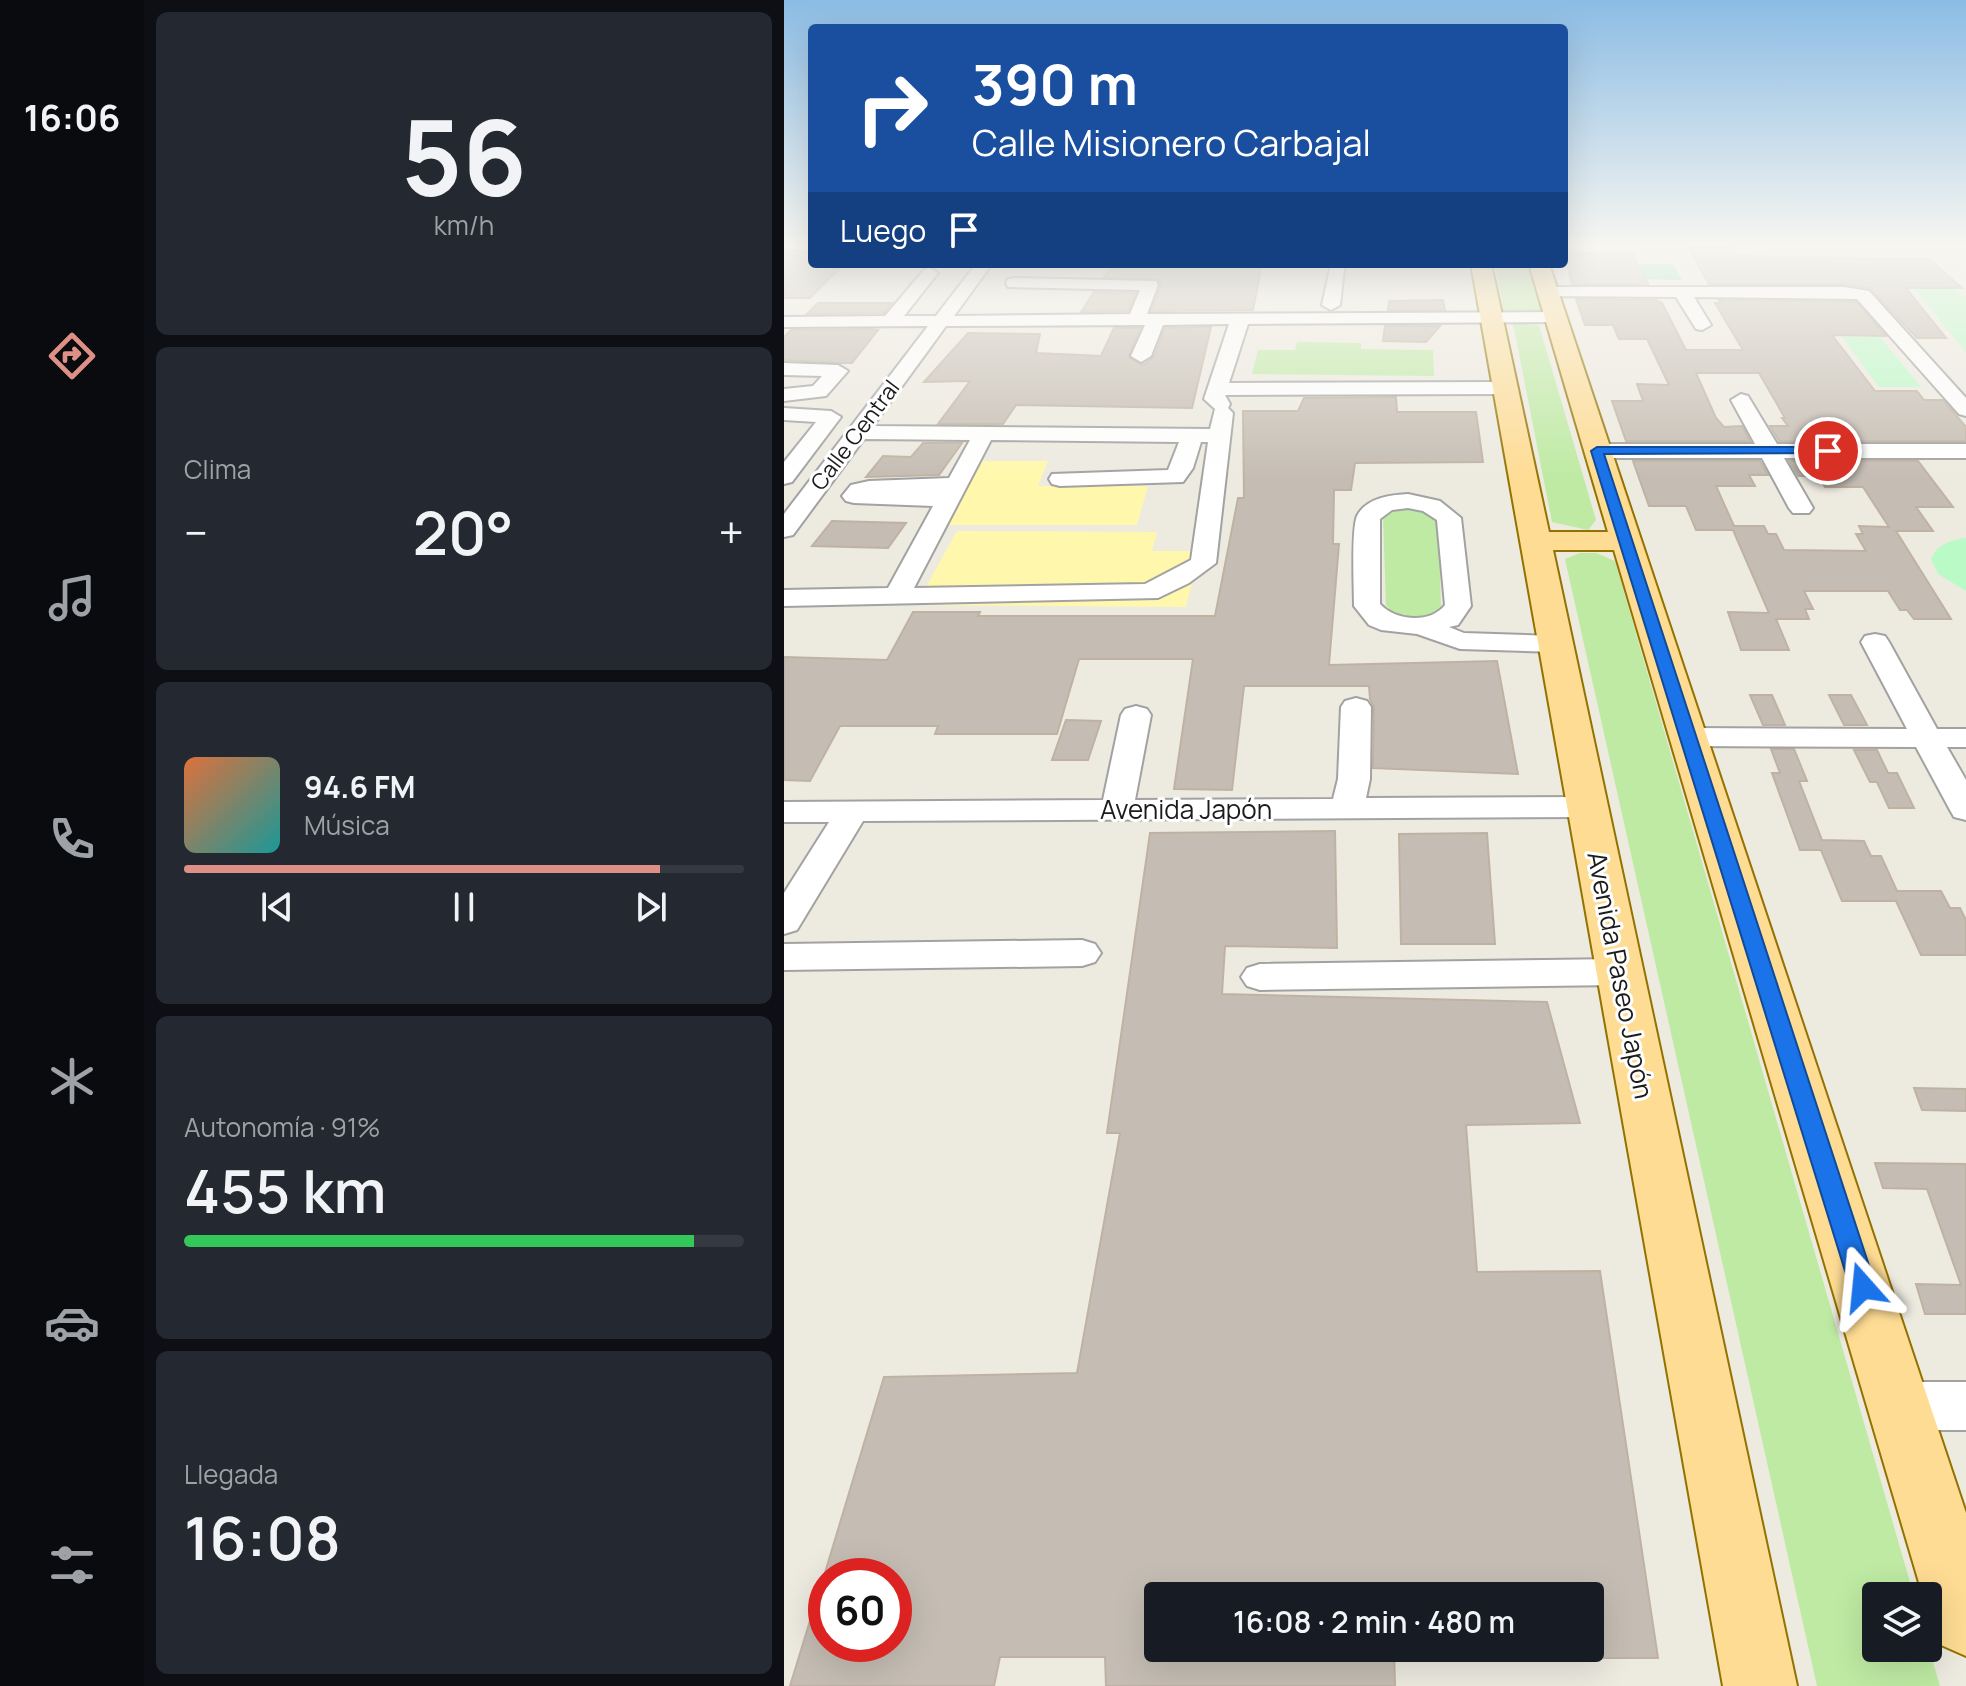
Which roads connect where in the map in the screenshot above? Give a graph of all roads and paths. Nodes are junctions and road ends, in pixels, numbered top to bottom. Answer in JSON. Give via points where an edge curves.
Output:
{"nodes":[{"id":1,"x":784,"y":322,"type":"edge"},
{"id":2,"x":889,"y":322,"type":"joint"},
{"id":3,"x":940,"y":322,"type":"junction"},
{"id":4,"x":1003,"y":322,"type":"edge"},
{"id":5,"x":1137,"y":322,"type":"edge"},
{"id":6,"x":1232,"y":322,"type":"edge"},
{"id":7,"x":1249,"y":322,"type":"edge"},
{"id":8,"x":1250,"y":322,"type":"edge"},
{"id":9,"x":1492,"y":322,"type":"edge"},
{"id":10,"x":1557,"y":322,"type":"edge"},
{"id":11,"x":1700,"y":322,"type":"edge"},
{"id":12,"x":1889,"y":322,"type":"edge"},
{"id":13,"x":1702,"y":325,"type":"dead end"},
{"id":14,"x":1152,"y":329,"type":"junction"},
{"id":15,"x":1206,"y":338,"type":"dead end"},
{"id":16,"x":1254,"y":344,"type":"dead end"},
{"id":17,"x":1141,"y":356,"type":"dead end"},
{"id":18,"x":784,"y":369,"type":"edge"},
{"id":19,"x":784,"y":379,"type":"edge"},
{"id":20,"x":833,"y":379,"type":"junction"},
{"id":21,"x":897,"y":380,"type":"junction"},
{"id":22,"x":1506,"y":393,"type":"junction"},
{"id":23,"x":784,"y":395,"type":"edge"},
{"id":24,"x":1741,"y":400,"type":"dead end"},
{"id":25,"x":1966,"y":410,"type":"edge"},
{"id":26,"x":794,"y":414,"type":"edge"},
{"id":27,"x":858,"y":432,"type":"junction"},
{"id":28,"x":984,"y":434,"type":"junction"},
{"id":29,"x":1192,"y":435,"type":"junction"},
{"id":30,"x":784,"y":438,"type":"edge"},
{"id":31,"x":1093,"y":444,"type":"dead end"},
{"id":32,"x":1597,"y":451,"type":"junction"},
{"id":33,"x":1769,"y":451,"type":"junction"},
{"id":34,"x":1962,"y":462,"type":"edge"},
{"id":35,"x":784,"y":477,"type":"edge"},
{"id":36,"x":1060,"y":479,"type":"dead end"},
{"id":37,"x":1137,"y":479,"type":"junction"},
{"id":38,"x":1801,"y":508,"type":"dead end"},
{"id":39,"x":784,"y":530,"type":"edge"},
{"id":40,"x":1535,"y":541,"type":"junction"},
{"id":41,"x":1625,"y":541,"type":"junction"},
{"id":42,"x":896,"y":597,"type":"junction"},
{"id":43,"x":784,"y":598,"type":"edge"},
{"id":44,"x":1421,"y":626,"type":"junction"},
{"id":45,"x":1875,"y":642,"type":"dead end"},
{"id":46,"x":1555,"y":644,"type":"junction"},
{"id":47,"x":1356,"y":707,"type":"dead end"},
{"id":48,"x":1136,"y":715,"type":"dead end"},
{"id":49,"x":1686,"y":737,"type":"junction"},
{"id":50,"x":1927,"y":738,"type":"junction"},
{"id":51,"x":1966,"y":738,"type":"edge"},
{"id":52,"x":1587,"y":807,"type":"junction"},
{"id":53,"x":1347,"y":808,"type":"junction"},
{"id":54,"x":1117,"y":810,"type":"junction"},
{"id":55,"x":1966,"y":810,"type":"edge"},
{"id":56,"x":784,"y":812,"type":"edge"},
{"id":57,"x":852,"y":812,"type":"junction"},
{"id":58,"x":799,"y":873,"type":"edge"},
{"id":59,"x":784,"y":922,"type":"edge"},
{"id":60,"x":1082,"y":953,"type":"dead end"},
{"id":61,"x":784,"y":957,"type":"edge"},
{"id":62,"x":1620,"y":972,"type":"junction"},
{"id":63,"x":1260,"y":977,"type":"dead end"},
{"id":64,"x":1901,"y":1406,"type":"junction"},
{"id":65,"x":1966,"y":1406,"type":"edge"},
{"id":66,"x":1966,"y":1620,"type":"edge"},
{"id":67,"x":1760,"y":1686,"type":"edge"}],
"edges":[{"from":1,"to":2,"type":"street"},
{"from":2,"to":3,"type":"street"},
{"from":3,"to":4,"type":"street"},
{"from":3,"to":21,"type":"street","name":"Calle Central"},
{"from":5,"to":14,"type":"street"},
{"from":6,"to":14,"type":"street"},
{"from":7,"to":22,"type":"street","via":[[1215,403],[1269,405],[1280,402],[1284,387],[1432,388],[1432,399]]},
{"from":8,"to":16,"type":"street"},
{"from":9,"to":22,"type":"main road","name":"Avenida Paseo Japón"},
{"from":10,"to":32,"type":"main road"},
{"from":11,"to":13,"type":"street"},
{"from":12,"to":25,"type":"street"},
{"from":14,"to":15,"type":"street"},
{"from":14,"to":17,"type":"street"},
{"from":18,"to":20,"type":"street","via":[[836,369]]},
{"from":19,"to":20,"type":"street"},
{"from":20,"to":21,"type":"street"},
{"from":20,"to":23,"type":"street","via":[[819,392]]},
{"from":21,"to":27,"type":"street","name":"Calle Central"},
{"from":22,"to":40,"type":"main road","name":"Avenida Paseo Japón"},
{"from":24,"to":33,"type":"street"},
{"from":26,"to":30,"type":"street"},
{"from":26,"to":35,"type":"street","via":[[831,417]]},
{"from":27,"to":28,"type":"street"},
{"from":27,"to":39,"type":"street","name":"Calle Central"},
{"from":28,"to":29,"type":"street"},
{"from":28,"to":42,"type":"street"},
{"from":29,"to":37,"type":"street","via":[[1175,477]]},
{"from":29,"to":42,"type":"street","via":[[1222,424],[1203,563],[1166,586],[1149,592]]},
{"from":31,"to":37,"type":"street","via":[[1142,448],[1148,453]]},
{"from":32,"to":33,"type":"street"},
{"from":32,"to":41,"type":"main road"},
{"from":33,"to":34,"type":"street"},
{"from":33,"to":38,"type":"street"},
{"from":36,"to":37,"type":"street"},
{"from":40,"to":41,"type":"main road"},
{"from":40,"to":46,"type":"main road","name":"Avenida Paseo Japón"},
{"from":41,"to":49,"type":"main road"},
{"from":42,"to":43,"type":"street"},
{"from":44,"to":44,"type":"street","via":[[1448,619],[1458,606],[1449,518],[1427,504],[1388,504],[1368,518],[1367,606],[1391,624]]},
{"from":44,"to":46,"type":"street","via":[[1460,641]]},
{"from":45,"to":50,"type":"street"},
{"from":46,"to":52,"type":"main road","name":"Avenida Paseo Japón"},
{"from":47,"to":53,"type":"street","via":[[1354,779]]},
{"from":48,"to":54,"type":"street"},
{"from":49,"to":50,"type":"street"},
{"from":49,"to":64,"type":"main road"},
{"from":50,"to":51,"type":"street"},
{"from":50,"to":55,"type":"street"},
{"from":52,"to":53,"type":"street","name":"Avenida Japón"},
{"from":52,"to":62,"type":"main road","name":"Avenida Paseo Japón"},
{"from":53,"to":54,"type":"street","name":"Avenida Japón"},
{"from":54,"to":57,"type":"street","name":"Avenida Japón"},
{"from":56,"to":57,"type":"street","name":"Avenida Japón"},
{"from":57,"to":58,"type":"street"},
{"from":58,"to":59,"type":"street"},
{"from":60,"to":61,"type":"street"},
{"from":62,"to":63,"type":"street"},
{"from":62,"to":67,"type":"main road","name":"Avenida Paseo Japón"},
{"from":64,"to":65,"type":"street"},
{"from":64,"to":66,"type":"main road"}]}
